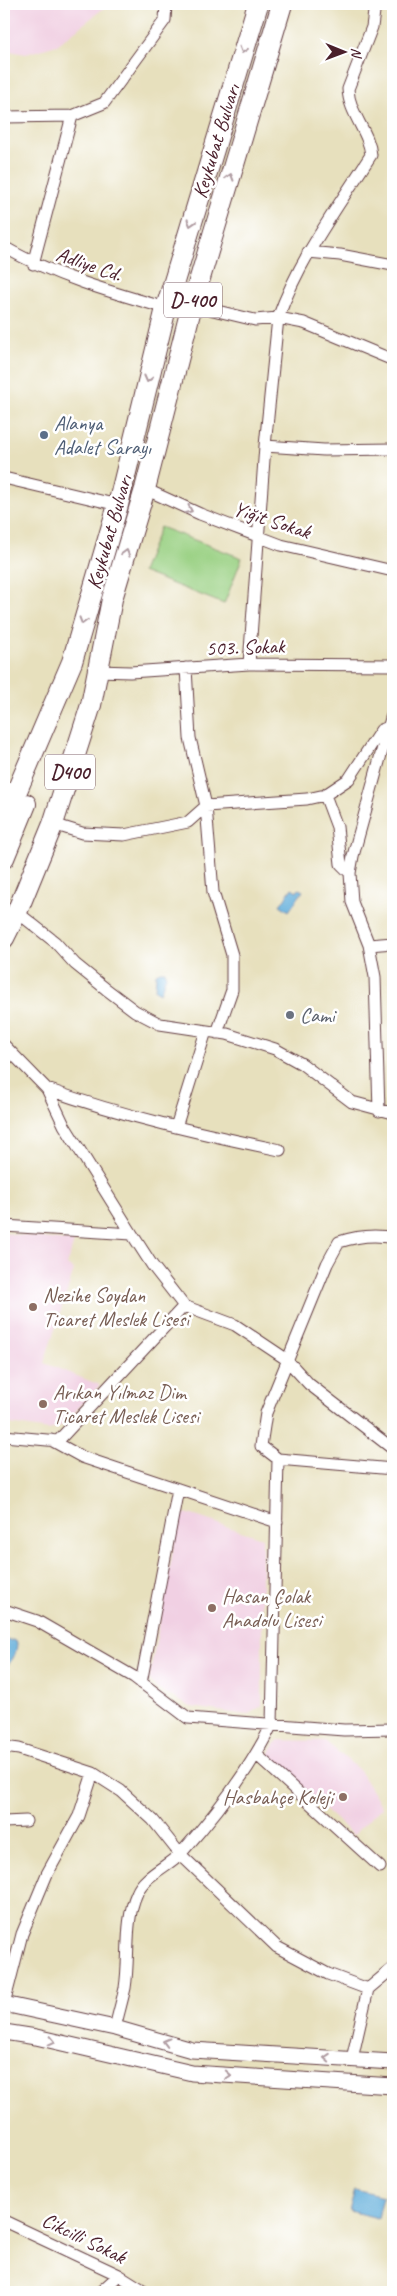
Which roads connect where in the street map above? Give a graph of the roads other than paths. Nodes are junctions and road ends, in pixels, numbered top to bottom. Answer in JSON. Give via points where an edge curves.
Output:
{"nodes":[{"id":1,"x":166,"y":4,"type":"edge"},
{"id":2,"x":258,"y":4,"type":"edge"},
{"id":3,"x":282,"y":4,"type":"edge"},
{"id":4,"x":375,"y":4,"type":"edge"},
{"id":5,"x":72,"y":116,"type":"junction"},
{"id":6,"x":4,"y":117,"type":"edge"},
{"id":7,"x":4,"y":247,"type":"edge"},
{"id":8,"x":308,"y":252,"type":"junction"},
{"id":9,"x":33,"y":264,"type":"junction"},
{"id":10,"x":393,"y":265,"type":"edge"},
{"id":11,"x":192,"y":306,"type":"junction"},
{"id":12,"x":166,"y":308,"type":"junction"},
{"id":13,"x":278,"y":318,"type":"junction"},
{"id":14,"x":393,"y":360,"type":"edge"},
{"id":15,"x":265,"y":446,"type":"junction"},
{"id":16,"x":393,"y":449,"type":"edge"},
{"id":17,"x":4,"y":478,"type":"edge"},
{"id":18,"x":145,"y":489,"type":"junction"},
{"id":19,"x":118,"y":505,"type":"junction"},
{"id":20,"x":258,"y":538,"type":"junction"},
{"id":21,"x":393,"y":571,"type":"edge"},
{"id":22,"x":112,"y":599,"type":"junction"},
{"id":23,"x":72,"y":662,"type":"junction"},
{"id":24,"x":249,"y":664,"type":"junction"},
{"id":25,"x":393,"y":665,"type":"edge"},
{"id":26,"x":186,"y":668,"type":"junction"},
{"id":27,"x":98,"y":671,"type":"junction"},
{"id":28,"x":393,"y":711,"type":"edge"},
{"id":29,"x":389,"y":727,"type":"junction"},
{"id":30,"x":325,"y":795,"type":"junction"},
{"id":31,"x":206,"y":806,"type":"junction"},
{"id":32,"x":4,"y":821,"type":"edge"},
{"id":33,"x":53,"y":824,"type":"junction"},
{"id":34,"x":4,"y":858,"type":"edge"},
{"id":35,"x":350,"y":873,"type":"junction"},
{"id":36,"x":10,"y":910,"type":"edge"},
{"id":37,"x":4,"y":938,"type":"edge"},
{"id":38,"x":393,"y":943,"type":"edge"},
{"id":39,"x":369,"y":945,"type":"junction"},
{"id":40,"x":211,"y":1032,"type":"junction"},
{"id":41,"x":6,"y":1053,"type":"edge"},
{"id":42,"x":48,"y":1089,"type":"junction"},
{"id":43,"x":379,"y":1111,"type":"junction"},
{"id":44,"x":393,"y":1113,"type":"edge"},
{"id":45,"x":176,"y":1127,"type":"junction"},
{"id":46,"x":280,"y":1150,"type":"dead end"},
{"id":47,"x":4,"y":1226,"type":"edge"},
{"id":48,"x":132,"y":1234,"type":"junction"},
{"id":49,"x":393,"y":1238,"type":"edge"},
{"id":50,"x":184,"y":1306,"type":"junction"},
{"id":51,"x":286,"y":1359,"type":"junction"},
{"id":52,"x":4,"y":1437,"type":"edge"},
{"id":53,"x":51,"y":1440,"type":"junction"},
{"id":54,"x":393,"y":1449,"type":"edge"},
{"id":55,"x":278,"y":1459,"type":"junction"},
{"id":56,"x":393,"y":1469,"type":"edge"},
{"id":57,"x":178,"y":1489,"type":"junction"},
{"id":58,"x":277,"y":1522,"type":"junction"},
{"id":59,"x":4,"y":1610,"type":"edge"},
{"id":60,"x":141,"y":1683,"type":"junction"},
{"id":61,"x":272,"y":1724,"type":"junction"},
{"id":62,"x":393,"y":1729,"type":"edge"},
{"id":63,"x":4,"y":1747,"type":"edge"},
{"id":64,"x":257,"y":1754,"type":"junction"},
{"id":65,"x":93,"y":1773,"type":"junction"},
{"id":66,"x":26,"y":1821,"type":"dead end"},
{"id":67,"x":4,"y":1822,"type":"edge"},
{"id":68,"x":180,"y":1854,"type":"junction"},
{"id":69,"x":380,"y":1867,"type":"dead end"},
{"id":70,"x":393,"y":1968,"type":"edge"},
{"id":71,"x":368,"y":1989,"type":"junction"},
{"id":72,"x":4,"y":2004,"type":"edge"},
{"id":73,"x":115,"y":2028,"type":"junction"},
{"id":74,"x":4,"y":2032,"type":"edge"},
{"id":75,"x":352,"y":2059,"type":"junction"},
{"id":76,"x":393,"y":2062,"type":"edge"},
{"id":77,"x":393,"y":2086,"type":"edge"},
{"id":78,"x":4,"y":2221,"type":"edge"},
{"id":79,"x":119,"y":2275,"type":"junction"},
{"id":80,"x":100,"y":2292,"type":"edge"},
{"id":81,"x":146,"y":2292,"type":"edge"}],
"edges":[{"from":1,"to":5,"type":"street","via":[[165,20],[104,103]]},
{"from":2,"to":12,"type":"highway","name":"Keykubat Bulvarı","number":"D400","one_way":true},
{"from":11,"to":3,"type":"highway","name":"Keykubat Bulvarı","number":"D-400","one_way":true},
{"from":4,"to":8,"type":"street","via":[[372,27],[348,89],[348,100],[371,155]]},
{"from":5,"to":6,"type":"street"},
{"from":5,"to":9,"type":"street"},
{"from":7,"to":9,"type":"street","name":"Adliye Cd."},
{"from":8,"to":10,"type":"street"},
{"from":8,"to":13,"type":"street"},
{"from":9,"to":12,"type":"street","name":"Adliye Cd.","via":[[112,293]]},
{"from":11,"to":13,"type":"street","via":[[255,320]]},
{"from":11,"to":18,"type":"highway","name":"Keykubat Bulvarı","number":"D-400"},
{"from":12,"to":19,"type":"highway","name":"Keykubat Bulvarı","number":"D400","one_way":true},
{"from":13,"to":14,"type":"street","via":[[304,323]]},
{"from":13,"to":15,"type":"street"},
{"from":15,"to":16,"type":"street","via":[[324,450]]},
{"from":15,"to":20,"type":"street"},
{"from":17,"to":19,"type":"street"},
{"from":18,"to":20,"type":"street","name":"Yiğit Sokak","one_way":true},
{"from":22,"to":18,"type":"highway","name":"Keykubat Bulvarı","number":"D-400","one_way":true},
{"from":19,"to":23,"type":"highway","name":"Keykubat Bulvarı","number":"D400","one_way":true},
{"from":20,"to":21,"type":"street","name":"Yiğit Sokak"},
{"from":20,"to":24,"type":"street"},
{"from":22,"to":27,"type":"highway","number":"D400"},
{"from":22,"to":36,"type":"highway","via":[[68,743]]},
{"from":23,"to":32,"type":"highway","name":"Keykubat Bulvarı","number":"D400"},
{"from":23,"to":34,"type":"highway","via":[[37,776]]},
{"from":24,"to":25,"type":"street","name":"503. Sokak"},
{"from":24,"to":26,"type":"street","name":"503. Sokak"},
{"from":26,"to":27,"type":"street","name":"503. Sokak"},
{"from":26,"to":31,"type":"street","via":[[190,738]]},
{"from":27,"to":33,"type":"highway","number":"D400","via":[[91,705]]},
{"from":28,"to":29,"type":"street"},
{"from":29,"to":30,"type":"street","via":[[382,730],[350,779]]},
{"from":29,"to":35,"type":"street"},
{"from":30,"to":31,"type":"street"},
{"from":30,"to":35,"type":"street","via":[[336,822],[341,864]]},
{"from":31,"to":33,"type":"street","via":[[188,822],[124,835],[82,833]]},
{"from":31,"to":40,"type":"street","via":[[213,892],[232,955],[232,990]]},
{"from":33,"to":36,"type":"highway","number":"D400"},
{"from":35,"to":39,"type":"street","via":[[352,902]]},
{"from":36,"to":37,"type":"highway","number":"D400"},
{"from":36,"to":40,"type":"street","via":[[55,942],[75,964],[135,1011],[160,1024]]},
{"from":38,"to":39,"type":"street"},
{"from":39,"to":43,"type":"street","via":[[375,977]]},
{"from":40,"to":43,"type":"street","via":[[275,1049],[302,1064],[352,1102]]},
{"from":40,"to":45,"type":"street"},
{"from":41,"to":42,"type":"street"},
{"from":42,"to":45,"type":"street"},
{"from":42,"to":48,"type":"street","via":[[64,1125]]},
{"from":43,"to":44,"type":"street"},
{"from":45,"to":46,"type":"street"},
{"from":47,"to":48,"type":"street"},
{"from":48,"to":50,"type":"street"},
{"from":49,"to":51,"type":"street","via":[[359,1236],[339,1242]]},
{"from":50,"to":51,"type":"street","via":[[235,1325]]},
{"from":50,"to":53,"type":"street","via":[[58,1441]]},
{"from":51,"to":54,"type":"street","via":[[309,1384]]},
{"from":51,"to":55,"type":"street","via":[[266,1413],[261,1446]]},
{"from":52,"to":53,"type":"street"},
{"from":53,"to":57,"type":"street","via":[[82,1457]]},
{"from":55,"to":56,"type":"street"},
{"from":55,"to":58,"type":"street"},
{"from":57,"to":58,"type":"street"},
{"from":57,"to":60,"type":"street"},
{"from":58,"to":61,"type":"street"},
{"from":59,"to":60,"type":"street","via":[[37,1621]]},
{"from":60,"to":61,"type":"street","via":[[188,1718]]},
{"from":61,"to":62,"type":"street","via":[[344,1730]]},
{"from":61,"to":64,"type":"street"},
{"from":63,"to":65,"type":"street"},
{"from":64,"to":68,"type":"street"},
{"from":64,"to":69,"type":"street"},
{"from":65,"to":68,"type":"street","via":[[121,1791],[153,1820]]},
{"from":65,"to":72,"type":"street","via":[[80,1816],[47,1874],[22,1934]]},
{"from":66,"to":67,"type":"street"},
{"from":68,"to":71,"type":"street","via":[[277,1948],[328,1974]]},
{"from":68,"to":73,"type":"street","via":[[136,1893],[131,1912],[125,1988]]},
{"from":70,"to":71,"type":"street"},
{"from":71,"to":75,"type":"street"},
{"from":72,"to":73,"type":"street"},
{"from":75,"to":73,"type":"street","one_way":true,"via":[[192,2050]]},
{"from":74,"to":77,"type":"street","one_way":true,"via":[[192,2072]]},
{"from":75,"to":76,"type":"street"},
{"from":78,"to":79,"type":"street","name":"Cikcilli Sokak"},
{"from":79,"to":80,"type":"street"},
{"from":79,"to":81,"type":"street","name":"Cikcilli Sokak"}]}
